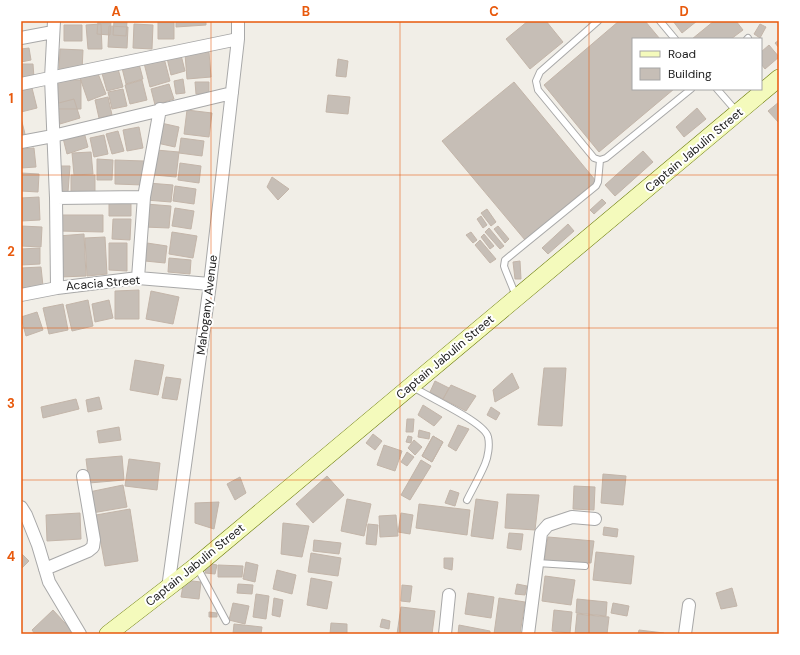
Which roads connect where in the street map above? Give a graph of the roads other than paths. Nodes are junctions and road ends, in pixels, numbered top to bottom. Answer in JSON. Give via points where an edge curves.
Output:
{"nodes":[{"id":1,"x":238,"y":21,"type":"edge"},
{"id":2,"x":598,"y":21,"type":"edge"},
{"id":3,"x":660,"y":21,"type":"edge"},
{"id":4,"x":53,"y":26,"type":"edge"},
{"id":5,"x":21,"y":38,"type":"edge"},
{"id":6,"x":674,"y":38,"type":"edge"},
{"id":7,"x":238,"y":39,"type":"junction"},
{"id":8,"x":51,"y":78,"type":"junction"},
{"id":9,"x":779,"y":78,"type":"edge"},
{"id":10,"x":21,"y":84,"type":"edge"},
{"id":11,"x":690,"y":90,"type":"edge"},
{"id":12,"x":718,"y":90,"type":"edge"},
{"id":13,"x":232,"y":93,"type":"junction"},
{"id":14,"x":160,"y":109,"type":"junction"},
{"id":15,"x":738,"y":113,"type":"junction"},
{"id":16,"x":53,"y":136,"type":"junction"},
{"id":17,"x":21,"y":142,"type":"edge"},
{"id":18,"x":600,"y":160,"type":"junction"},
{"id":19,"x":144,"y":197,"type":"junction"},
{"id":20,"x":56,"y":198,"type":"junction"},
{"id":21,"x":138,"y":278,"type":"junction"},
{"id":22,"x":210,"y":284,"type":"junction"},
{"id":23,"x":57,"y":288,"type":"junction"},
{"id":24,"x":21,"y":295,"type":"edge"},
{"id":25,"x":517,"y":298,"type":"junction"},
{"id":26,"x":411,"y":385,"type":"junction"},
{"id":27,"x":83,"y":476,"type":"dead end"},
{"id":28,"x":467,"y":500,"type":"dead end"},
{"id":29,"x":21,"y":507,"type":"edge"},
{"id":30,"x":595,"y":519,"type":"dead end"},
{"id":31,"x":537,"y":563,"type":"junction"},
{"id":32,"x":196,"y":566,"type":"junction"},
{"id":33,"x":585,"y":566,"type":"dead end"},
{"id":34,"x":45,"y":569,"type":"junction"},
{"id":35,"x":168,"y":588,"type":"junction"},
{"id":36,"x":449,"y":594,"type":"dead end"},
{"id":37,"x":689,"y":605,"type":"dead end"},
{"id":38,"x":226,"y":621,"type":"dead end"},
{"id":39,"x":80,"y":634,"type":"edge"},
{"id":40,"x":108,"y":634,"type":"edge"},
{"id":41,"x":445,"y":634,"type":"edge"},
{"id":42,"x":528,"y":634,"type":"edge"},
{"id":43,"x":685,"y":634,"type":"edge"}],
"edges":[{"from":1,"to":7,"type":"street","name":"Mahogany Avenue"},
{"from":2,"to":18,"type":"lane","via":[[540,72],[536,80],[538,90],[594,158]]},
{"from":3,"to":6,"type":"lane"},
{"from":4,"to":5,"type":"street"},
{"from":4,"to":8,"type":"street"},
{"from":7,"to":8,"type":"street"},
{"from":7,"to":13,"type":"street","name":"Mahogany Avenue"},
{"from":8,"to":10,"type":"street"},
{"from":8,"to":16,"type":"street"},
{"from":9,"to":15,"type":"street","name":"Captain Jabulin Street"},
{"from":11,"to":18,"type":"lane","via":[[606,158]]},
{"from":12,"to":15,"type":"lane"},
{"from":13,"to":14,"type":"street"},
{"from":13,"to":22,"type":"street","name":"Mahogany Avenue"},
{"from":14,"to":16,"type":"street"},
{"from":14,"to":19,"type":"street"},
{"from":15,"to":25,"type":"street","name":"Captain Jabulin Street"},
{"from":16,"to":17,"type":"street"},
{"from":16,"to":20,"type":"street"},
{"from":18,"to":25,"type":"lane","via":[[596,186],[506,260],[505,270]]},
{"from":19,"to":20,"type":"street"},
{"from":19,"to":21,"type":"street"},
{"from":20,"to":23,"type":"street"},
{"from":21,"to":22,"type":"street","name":"Acacia Street"},
{"from":21,"to":23,"type":"street","name":"Acacia Street"},
{"from":22,"to":35,"type":"street","name":"Mahogany Avenue"},
{"from":23,"to":24,"type":"street","name":"Acacia Street"},
{"from":25,"to":26,"type":"street","name":"Captain Jabulin Street"},
{"from":26,"to":28,"type":"lane","via":[[472,420],[488,436],[489,450],[485,464]]},
{"from":26,"to":32,"type":"street","name":"Captain Jabulin Street"},
{"from":27,"to":34,"type":"street","via":[[93,547]]},
{"from":29,"to":34,"type":"street","via":[[36,539]]},
{"from":30,"to":31,"type":"street","via":[[572,516],[548,525],[541,534]]},
{"from":31,"to":33,"type":"lane"},
{"from":31,"to":42,"type":"street"},
{"from":32,"to":35,"type":"street","name":"Captain Jabulin Street"},
{"from":32,"to":38,"type":"lane"},
{"from":34,"to":39,"type":"street","via":[[49,582]]},
{"from":35,"to":40,"type":"street","name":"Captain Jabulin Street"},
{"from":36,"to":41,"type":"street"},
{"from":37,"to":43,"type":"street"}]}
